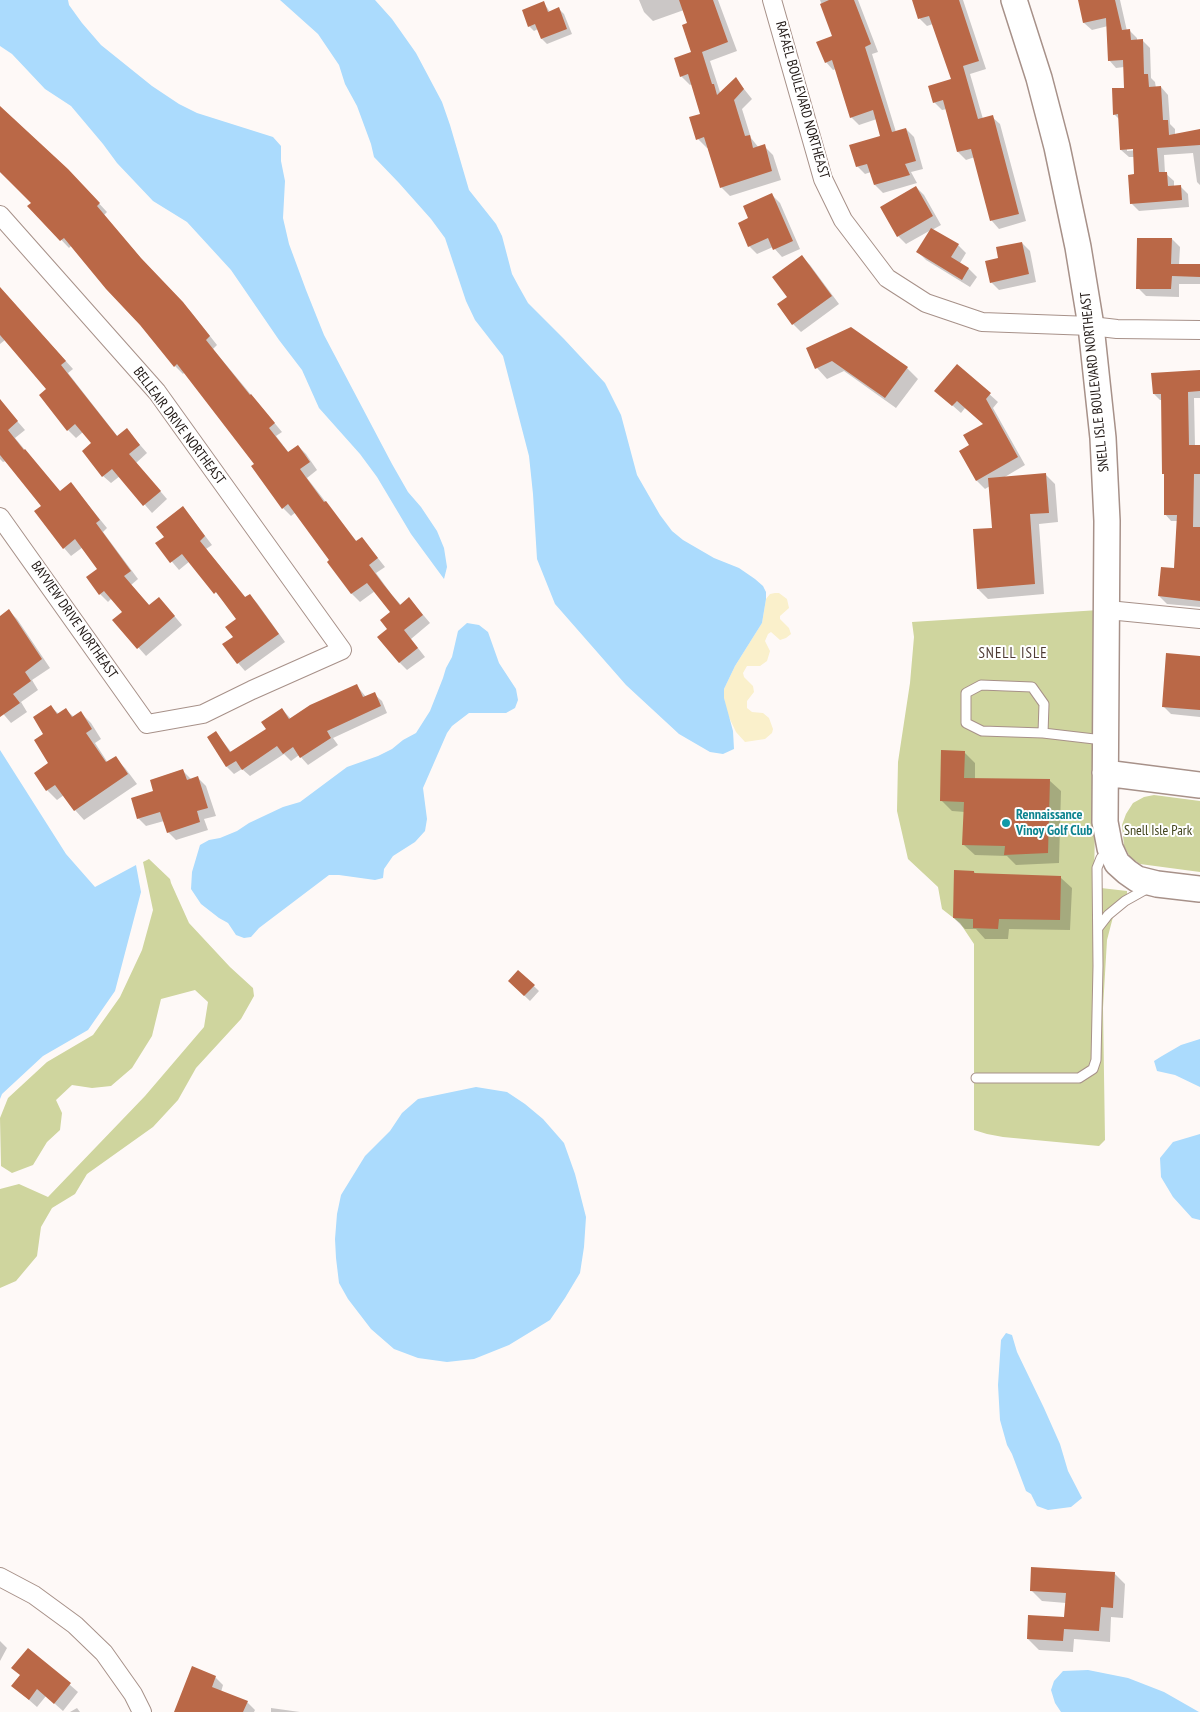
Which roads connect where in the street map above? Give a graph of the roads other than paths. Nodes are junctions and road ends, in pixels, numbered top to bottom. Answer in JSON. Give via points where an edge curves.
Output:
{"nodes":[{"id":1,"x":772,"y":0,"type":"edge"},
{"id":2,"x":1014,"y":0,"type":"edge"},
{"id":3,"x":0,"y":215,"type":"edge"},
{"id":4,"x":1091,"y":326,"type":"junction"},
{"id":5,"x":1200,"y":330,"type":"edge"},
{"id":6,"x":0,"y":517,"type":"edge"},
{"id":7,"x":1108,"y":610,"type":"junction"},
{"id":8,"x":1200,"y":620,"type":"edge"},
{"id":9,"x":147,"y":724,"type":"joint"},
{"id":10,"x":1043,"y":733,"type":"junction"},
{"id":11,"x":1106,"y":741,"type":"junction"},
{"id":12,"x":1105,"y":773,"type":"junction"},
{"id":13,"x":1200,"y":785,"type":"edge"},
{"id":14,"x":1110,"y":848,"type":"junction"},
{"id":15,"x":1157,"y":884,"type":"junction"},
{"id":16,"x":1200,"y":889,"type":"edge"},
{"id":17,"x":1098,"y":928,"type":"junction"},
{"id":18,"x":976,"y":1078,"type":"dead end"},
{"id":19,"x":0,"y":1577,"type":"edge"},
{"id":20,"x":142,"y":1712,"type":"edge"}],
"edges":[{"from":1,"to":4,"type":"street","name":"RAFAEL BOULEVARD NORTHEAST","via":[[823,179],[843,220],[887,278],[926,303],[982,322]]},
{"from":2,"to":4,"type":"street","name":"SNELL ISLE BOULEVARD NORTHEAST","via":[[1057,147]]},
{"from":3,"to":9,"type":"street","name":"BELLEAIR DRIVE NORTHEAST","via":[[158,392],[342,650],[203,714]]},
{"from":4,"to":5,"type":"street","name":"RAFAEL BOULEVARD NORTHEAST"},
{"from":4,"to":7,"type":"street","name":"SNELL ISLE BOULEVARD NORTHEAST","via":[[1103,438]]},
{"from":6,"to":9,"type":"street","name":"BAYVIEW DRIVE NORTHEAST"},
{"from":7,"to":8,"type":"street"},
{"from":7,"to":11,"type":"street","name":"SNELL ISLE BOULEVARD NORTHEAST"},
{"from":10,"to":10,"type":"lane","via":[[982,731],[966,723],[966,693],[982,685],[1032,687],[1044,704]]},
{"from":10,"to":11,"type":"lane"},
{"from":11,"to":12,"type":"street","name":"SNELL ISLE BOULEVARD NORTHEAST"},
{"from":12,"to":13,"type":"street"},
{"from":12,"to":14,"type":"street","name":"SNELL ISLE BOULEVARD NORTHEAST","via":[[1105,822]]},
{"from":14,"to":15,"type":"street","name":"SNELL ISLE BOULEVARD NORTHEAST","via":[[1117,863],[1127,872],[1137,879]]},
{"from":14,"to":17,"type":"lane","via":[[1097,868]]},
{"from":15,"to":16,"type":"street","name":"SNELL ISLE BOULEVARD NORTHEAST"},
{"from":15,"to":17,"type":"lane","via":[[1125,901]]},
{"from":17,"to":18,"type":"lane","via":[[1093,1069],[1079,1078]]},
{"from":19,"to":20,"type":"street","via":[[34,1595],[75,1625],[104,1653]]}]}
